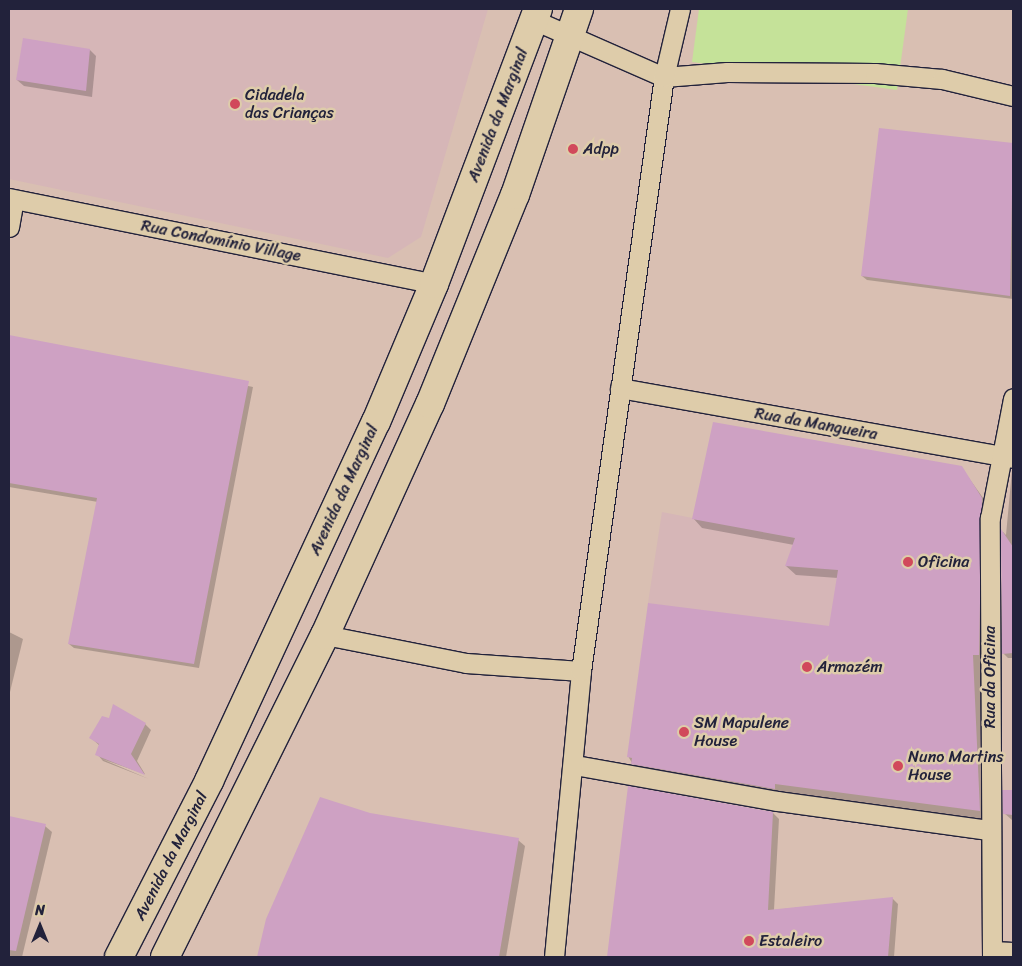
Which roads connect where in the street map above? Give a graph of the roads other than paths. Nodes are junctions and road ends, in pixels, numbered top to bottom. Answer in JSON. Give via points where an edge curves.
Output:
{"nodes":[{"id":1,"x":680,"y":9,"type":"edge"},
{"id":2,"x":536,"y":14,"type":"edge"},
{"id":3,"x":575,"y":21,"type":"edge"},
{"id":4,"x":664,"y":77,"type":"junction"},
{"id":5,"x":1013,"y":96,"type":"edge"},
{"id":6,"x":11,"y":199,"type":"edge"},
{"id":7,"x":9,"y":227,"type":"edge"},
{"id":8,"x":434,"y":284,"type":"junction"},
{"id":9,"x":620,"y":388,"type":"junction"},
{"id":10,"x":1013,"y":398,"type":"edge"},
{"id":11,"x":1007,"y":458,"type":"edge"},
{"id":12,"x":325,"y":635,"type":"junction"},
{"id":13,"x":581,"y":671,"type":"junction"},
{"id":14,"x":575,"y":765,"type":"junction"},
{"id":15,"x":990,"y":830,"type":"junction"},
{"id":16,"x":1013,"y":952,"type":"edge"},
{"id":17,"x":992,"y":954,"type":"edge"},
{"id":18,"x":119,"y":957,"type":"edge"},
{"id":19,"x":165,"y":957,"type":"edge"},
{"id":20,"x":554,"y":957,"type":"edge"}],
"edges":[{"from":1,"to":4,"type":"street"},
{"from":2,"to":3,"type":"street"},
{"from":2,"to":8,"type":"main road","name":"Avenida da Marginal"},
{"from":3,"to":4,"type":"street"},
{"from":3,"to":12,"type":"main road","via":[[471,304]]},
{"from":4,"to":5,"type":"street","via":[[727,72],[876,73],[942,79]]},
{"from":4,"to":9,"type":"street"},
{"from":6,"to":7,"type":"street"},
{"from":6,"to":8,"type":"street","name":"Rua Condomínio Village"},
{"from":8,"to":18,"type":"main road","name":"Avenida da Marginal","via":[[291,608]]},
{"from":9,"to":11,"type":"street","name":"Rua da Mangueira"},
{"from":9,"to":13,"type":"street"},
{"from":10,"to":11,"type":"street","name":"Rua da Oficina"},
{"from":11,"to":15,"type":"street","name":"Rua da Oficina","via":[[990,518]]},
{"from":12,"to":13,"type":"street","via":[[466,663]]},
{"from":12,"to":19,"type":"main road"},
{"from":13,"to":14,"type":"street"},
{"from":14,"to":15,"type":"street","via":[[777,801]]},
{"from":14,"to":20,"type":"street"},
{"from":15,"to":17,"type":"street","name":"Rua da Oficina"},
{"from":16,"to":17,"type":"street"}]}
